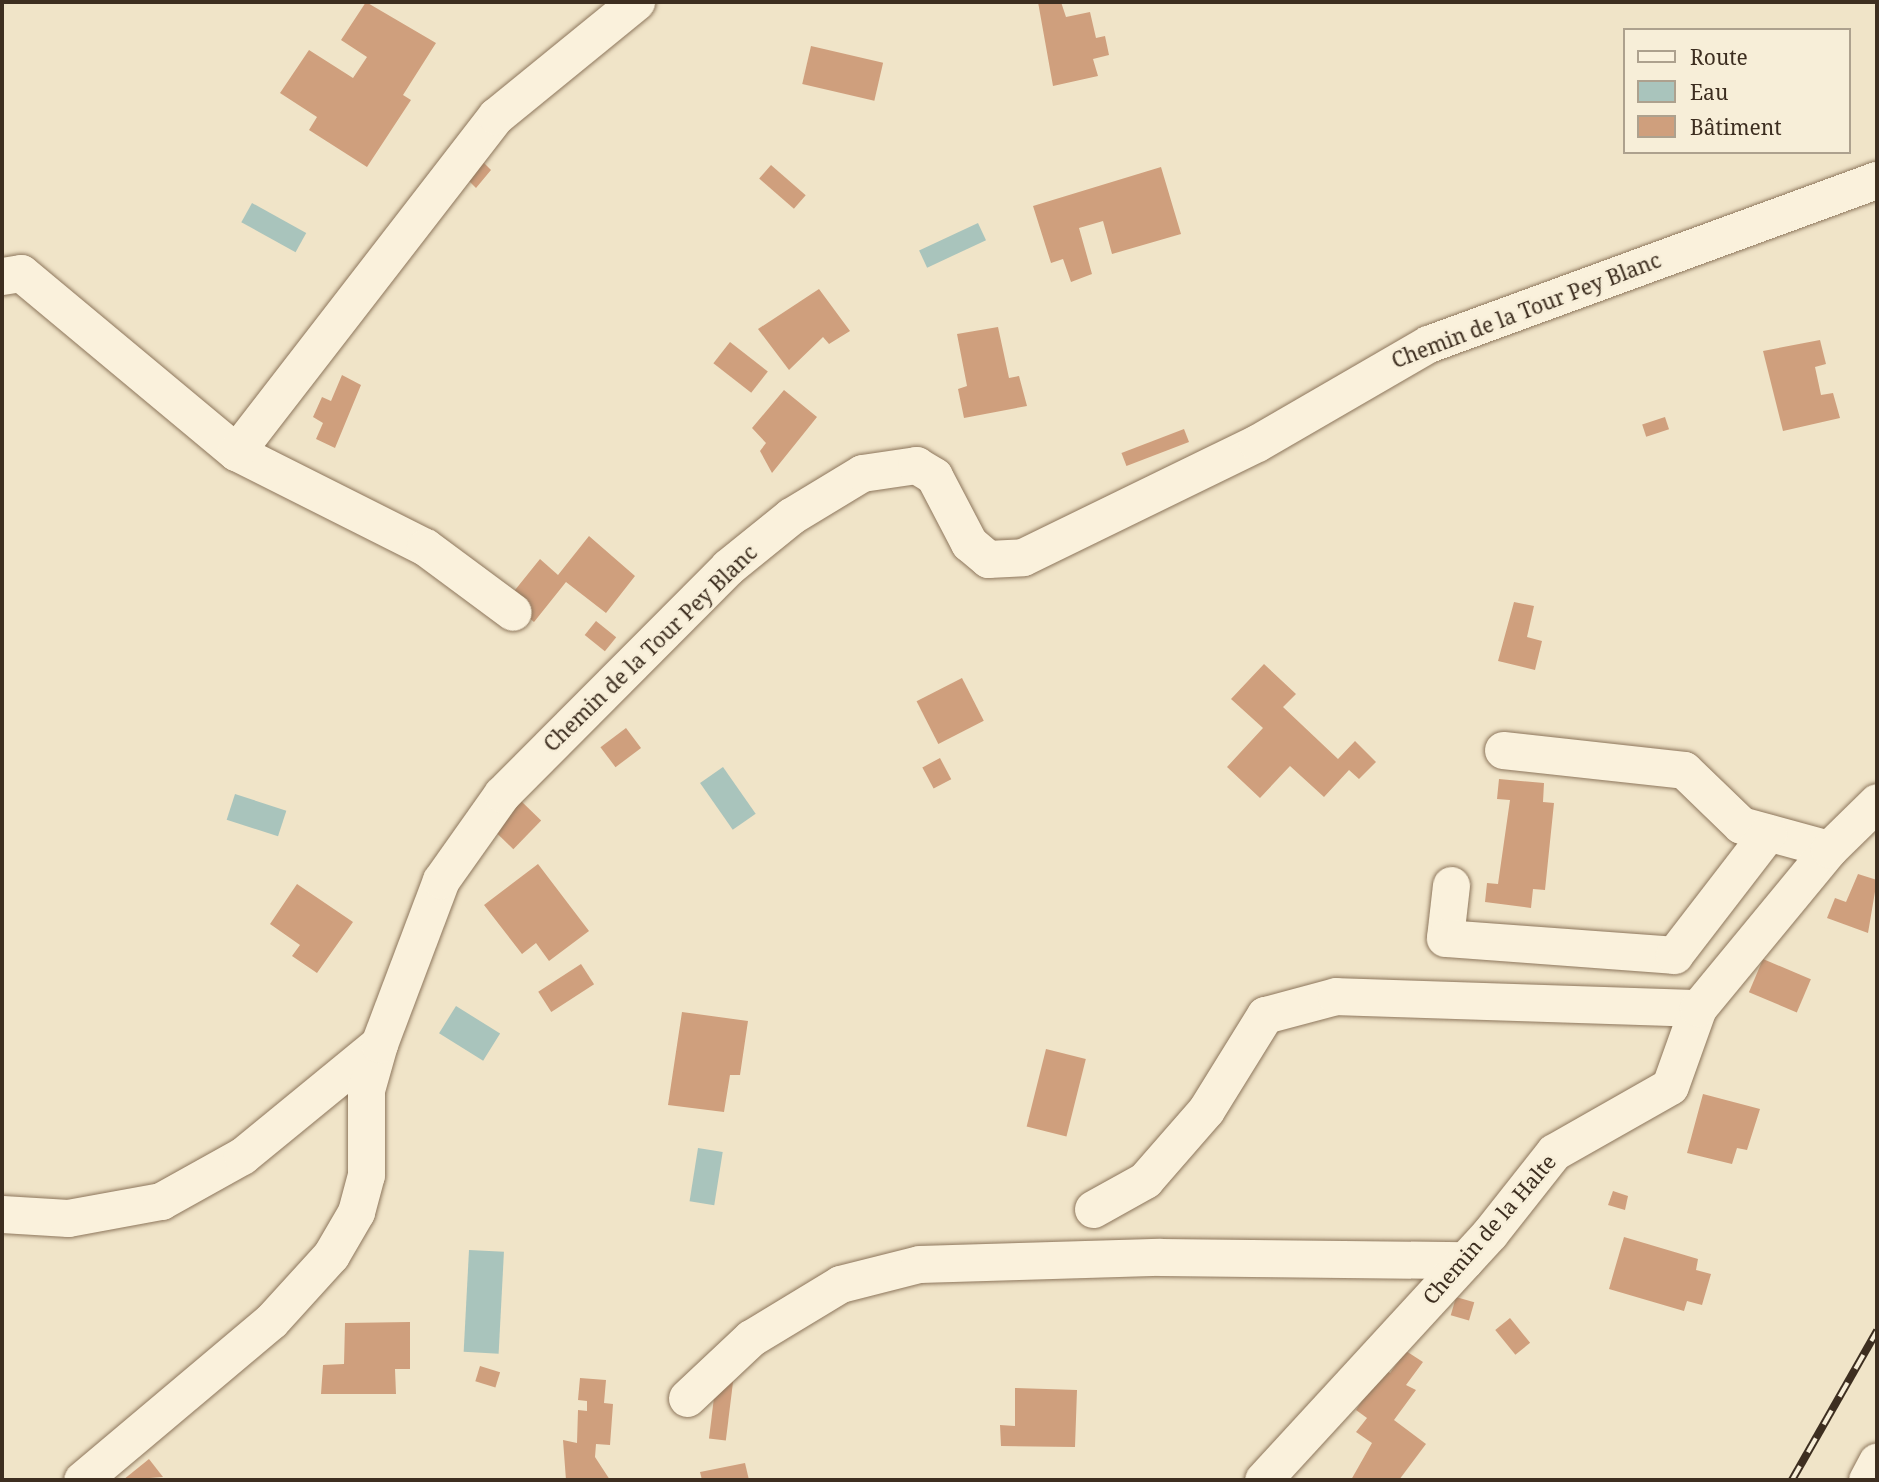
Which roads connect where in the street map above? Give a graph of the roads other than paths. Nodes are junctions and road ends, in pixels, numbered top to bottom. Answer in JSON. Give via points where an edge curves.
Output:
{"nodes":[{"id":1,"x":636,"y":2,"type":"edge"},
{"id":2,"x":1877,"y":180,"type":"edge"},
{"id":3,"x":2,"y":276,"type":"edge"},
{"id":4,"x":236,"y":452,"type":"junction"},
{"id":5,"x":513,"y":612,"type":"dead end"},
{"id":6,"x":1503,"y":750,"type":"dead end"},
{"id":7,"x":1877,"y":802,"type":"edge"},
{"id":8,"x":1768,"y":833,"type":"junction"},
{"id":9,"x":1829,"y":849,"type":"junction"},
{"id":10,"x":1451,"y":885,"type":"dead end"},
{"id":11,"x":1698,"y":1008,"type":"junction"},
{"id":12,"x":379,"y":1044,"type":"junction"},
{"id":13,"x":1093,"y":1209,"type":"dead end"},
{"id":14,"x":2,"y":1214,"type":"edge"},
{"id":15,"x":1465,"y":1260,"type":"junction"},
{"id":16,"x":687,"y":1398,"type":"dead end"},
{"id":17,"x":1877,"y":1461,"type":"edge"},
{"id":18,"x":82,"y":1480,"type":"edge"},
{"id":19,"x":1263,"y":1480,"type":"edge"},
{"id":20,"x":1867,"y":1480,"type":"edge"}],
"edges":[{"from":1,"to":4,"type":"street","via":[[496,116]]},
{"from":2,"to":12,"type":"street","name":"Chemin de la Tour Pey Blanc","via":[[1428,344],[1257,443],[1023,556],[988,559],[969,543],[934,476],[916,465],[862,473],[791,516],[728,567],[502,794],[441,880]]},
{"from":3,"to":4,"type":"street","via":[[20,273]]},
{"from":4,"to":5,"type":"street","via":[[425,547]]},
{"from":6,"to":8,"type":"street","via":[[1684,770],[1741,825]]},
{"from":7,"to":9,"type":"street","name":"Chemin de la Halte"},
{"from":8,"to":9,"type":"street"},
{"from":8,"to":10,"type":"street","via":[[1674,955],[1445,938]]},
{"from":9,"to":11,"type":"street","name":"Chemin de la Halte"},
{"from":11,"to":13,"type":"street","via":[[1336,996],[1265,1016],[1206,1111],[1145,1180]]},
{"from":11,"to":15,"type":"street","name":"Chemin de la Halte","via":[[1670,1086],[1554,1152]]},
{"from":12,"to":14,"type":"street","via":[[242,1156],[161,1201],[68,1218]]},
{"from":12,"to":18,"type":"street","name":"Chemin de la Tour Pey Blanc","via":[[366,1090],[366,1175],[356,1212],[331,1255],[271,1321]]},
{"from":15,"to":16,"type":"street","via":[[1160,1257],[919,1264],[840,1284],[751,1338]]},
{"from":15,"to":19,"type":"street","name":"Chemin de la Halte"},
{"from":17,"to":20,"type":"street"}]}
